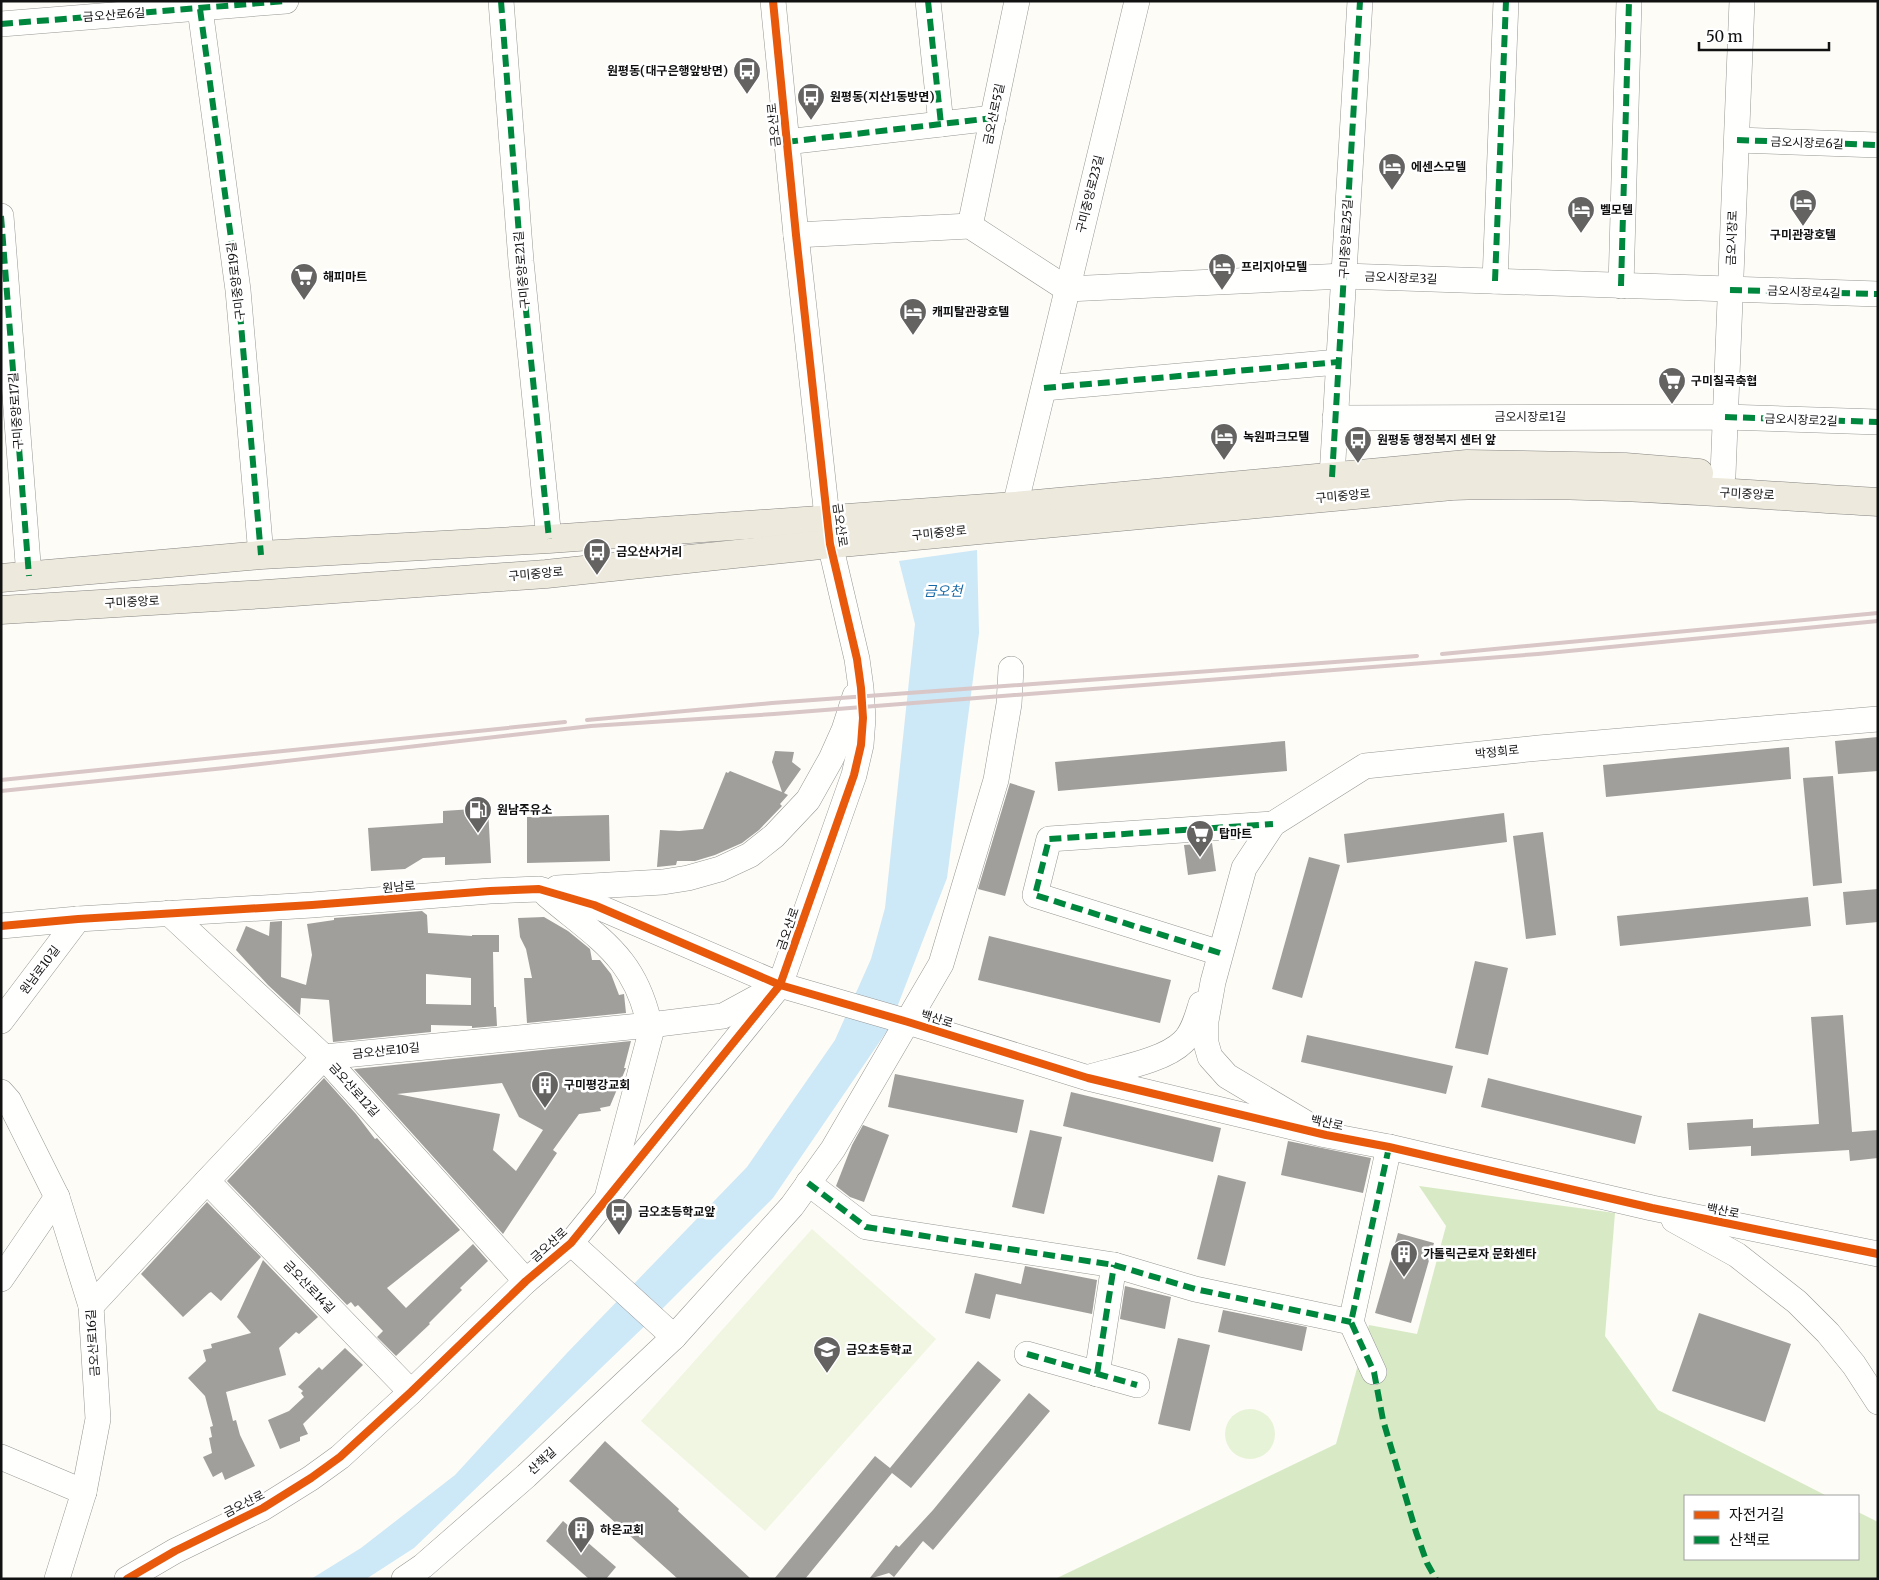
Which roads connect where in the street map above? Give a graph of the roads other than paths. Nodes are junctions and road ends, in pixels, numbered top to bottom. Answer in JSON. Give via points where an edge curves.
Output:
{"nodes":[{"id":1,"x":286,"y":1,"type":"edge"},
{"id":2,"x":501,"y":1,"type":"edge"},
{"id":3,"x":773,"y":1,"type":"edge"},
{"id":4,"x":928,"y":1,"type":"edge"},
{"id":5,"x":1018,"y":1,"type":"edge"},
{"id":6,"x":1137,"y":1,"type":"edge"},
{"id":7,"x":1360,"y":1,"type":"edge"},
{"id":8,"x":1506,"y":1,"type":"edge"},
{"id":9,"x":1629,"y":1,"type":"edge"},
{"id":10,"x":1742,"y":1,"type":"edge"},
{"id":11,"x":200,"y":9,"type":"junction"},
{"id":12,"x":1,"y":24,"type":"edge"},
{"id":13,"x":993,"y":118,"type":"junction"},
{"id":14,"x":941,"y":124,"type":"junction"},
{"id":15,"x":1736,"y":140,"type":"junction"},
{"id":16,"x":786,"y":142,"type":"junction"},
{"id":17,"x":1878,"y":145,"type":"edge"},
{"id":18,"x":1,"y":216,"type":"edge"},
{"id":19,"x":970,"y":226,"type":"junction"},
{"id":20,"x":796,"y":235,"type":"junction"},
{"id":21,"x":1344,"y":276,"type":"junction"},
{"id":22,"x":1495,"y":281,"type":"junction"},
{"id":23,"x":1621,"y":286,"type":"junction"},
{"id":24,"x":1067,"y":289,"type":"junction"},
{"id":25,"x":1730,"y":290,"type":"junction"},
{"id":26,"x":1878,"y":294,"type":"edge"},
{"id":27,"x":1338,"y":362,"type":"junction"},
{"id":28,"x":1044,"y":388,"type":"junction"},
{"id":29,"x":1725,"y":417,"type":"junction"},
{"id":30,"x":1335,"y":418,"type":"junction"},
{"id":31,"x":1878,"y":422,"type":"edge"},
{"id":32,"x":1723,"y":475,"type":"junction"},
{"id":33,"x":1332,"y":477,"type":"junction"},
{"id":34,"x":1878,"y":484,"type":"edge"},
{"id":35,"x":1878,"y":502,"type":"edge"},
{"id":36,"x":1015,"y":506,"type":"junction"},
{"id":37,"x":829,"y":532,"type":"junction"},
{"id":38,"x":549,"y":539,"type":"junction"},
{"id":39,"x":261,"y":554,"type":"junction"},
{"id":40,"x":29,"y":576,"type":"junction"},
{"id":41,"x":1,"y":578,"type":"edge"},
{"id":42,"x":1,"y":610,"type":"edge"},
{"id":43,"x":1012,"y":669,"type":"dead end"},
{"id":44,"x":860,"y":682,"type":"junction"},
{"id":45,"x":1878,"y":719,"type":"edge"},
{"id":46,"x":1273,"y":824,"type":"junction"},
{"id":47,"x":539,"y":889,"type":"junction"},
{"id":48,"x":169,"y":913,"type":"junction"},
{"id":49,"x":78,"y":918,"type":"junction"},
{"id":50,"x":1,"y":926,"type":"edge"},
{"id":51,"x":1220,"y":953,"type":"junction"},
{"id":52,"x":780,"y":984,"type":"junction"},
{"id":53,"x":1,"y":1021,"type":"edge"},
{"id":54,"x":908,"y":1022,"type":"junction"},
{"id":55,"x":650,"y":1025,"type":"junction"},
{"id":56,"x":324,"y":1057,"type":"junction"},
{"id":57,"x":1088,"y":1078,"type":"junction"},
{"id":58,"x":1,"y":1092,"type":"edge"},
{"id":59,"x":1326,"y":1135,"type":"junction"},
{"id":60,"x":1389,"y":1147,"type":"junction"},
{"id":61,"x":207,"y":1181,"type":"junction"},
{"id":62,"x":808,"y":1184,"type":"junction"},
{"id":63,"x":57,"y":1197,"type":"junction"},
{"id":64,"x":605,"y":1202,"type":"junction"},
{"id":65,"x":1652,"y":1208,"type":"junction"},
{"id":66,"x":571,"y":1243,"type":"junction"},
{"id":67,"x":1878,"y":1254,"type":"edge"},
{"id":68,"x":1114,"y":1265,"type":"junction"},
{"id":69,"x":1,"y":1279,"type":"edge"},
{"id":70,"x":526,"y":1281,"type":"junction"},
{"id":71,"x":91,"y":1306,"type":"junction"},
{"id":72,"x":1351,"y":1322,"type":"junction"},
{"id":73,"x":674,"y":1337,"type":"junction"},
{"id":74,"x":1027,"y":1354,"type":"dead end"},
{"id":75,"x":1374,"y":1372,"type":"dead end"},
{"id":76,"x":1097,"y":1374,"type":"junction"},
{"id":77,"x":1137,"y":1385,"type":"dead end"},
{"id":78,"x":411,"y":1392,"type":"junction"},
{"id":79,"x":1878,"y":1402,"type":"edge"},
{"id":80,"x":1,"y":1457,"type":"edge"},
{"id":81,"x":84,"y":1492,"type":"junction"},
{"id":82,"x":57,"y":1579,"type":"edge"},
{"id":83,"x":127,"y":1579,"type":"edge"},
{"id":84,"x":404,"y":1579,"type":"edge"}],
"edges":[{"from":1,"to":11,"type":"street","name":"금오산로6길"},
{"from":2,"to":38,"type":"street","name":"구미중앙로21길","via":[[521,261]]},
{"from":3,"to":16,"type":"street","name":"금오산로"},
{"from":4,"to":14,"type":"street"},
{"from":5,"to":13,"type":"street","name":"금오산로5길"},
{"from":6,"to":24,"type":"street","name":"구미중앙로23길"},
{"from":7,"to":21,"type":"street","name":"구미중앙로25길"},
{"from":8,"to":22,"type":"street"},
{"from":9,"to":23,"type":"street"},
{"from":10,"to":15,"type":"street","name":"금오시장로"},
{"from":11,"to":12,"type":"street","name":"금오산로6길"},
{"from":11,"to":39,"type":"street","name":"구미중앙로19길","via":[[238,290]]},
{"from":13,"to":14,"type":"street","name":"금오산로"},
{"from":13,"to":19,"type":"street","name":"금오산로5길"},
{"from":14,"to":16,"type":"street","name":"금오산로"},
{"from":15,"to":17,"type":"street","name":"금오시장로6길"},
{"from":15,"to":25,"type":"street","name":"금오시장로"},
{"from":16,"to":20,"type":"street","name":"금오산로"},
{"from":18,"to":40,"type":"street","name":"구미중앙로17길"},
{"from":19,"to":20,"type":"street"},
{"from":19,"to":24,"type":"street"},
{"from":20,"to":37,"type":"street","name":"금오산로"},
{"from":21,"to":22,"type":"street","name":"금오시장로3길"},
{"from":21,"to":24,"type":"street","name":"금오시장로3길"},
{"from":21,"to":27,"type":"street","name":"구미중앙로25길"},
{"from":22,"to":23,"type":"street","name":"금오시장로3길"},
{"from":23,"to":25,"type":"street","name":"금오시장로3길"},
{"from":24,"to":28,"type":"street","name":"구미중앙로23길"},
{"from":25,"to":26,"type":"street","name":"금오시장로4길"},
{"from":25,"to":29,"type":"street","name":"금오시장로"},
{"from":27,"to":28,"type":"street"},
{"from":27,"to":30,"type":"street","name":"구미중앙로25길"},
{"from":28,"to":36,"type":"street","name":"구미중앙로23길"},
{"from":29,"to":30,"type":"street","name":"금오시장로1길"},
{"from":29,"to":31,"type":"street","name":"금오시장로2길"},
{"from":29,"to":32,"type":"street","name":"금오시장로"},
{"from":30,"to":33,"type":"street","name":"구미중앙로25길"},
{"from":32,"to":33,"type":"main road","name":"구미중앙로","via":[[1624,467],[1467,464]]},
{"from":32,"to":34,"type":"main road","name":"구미중앙로"},
{"from":33,"to":36,"type":"main road","name":"구미중앙로"},
{"from":35,"to":37,"type":"main road","name":"구미중앙로","via":[[1521,484],[1452,486]]},
{"from":36,"to":37,"type":"main road","name":"구미중앙로"},
{"from":37,"to":38,"type":"main road","name":"구미중앙로"},
{"from":37,"to":42,"type":"main road","name":"구미중앙로","via":[[546,574]]},
{"from":37,"to":44,"type":"street","name":"금오산로"},
{"from":38,"to":39,"type":"main road","name":"구미중앙로"},
{"from":39,"to":40,"type":"main road","name":"구미중앙로"},
{"from":40,"to":41,"type":"main road","name":"구미중앙로"},
{"from":43,"to":54,"type":"street","name":"산책길","via":[[996,780],[941,964]]},
{"from":44,"to":47,"type":"street","via":[[844,730],[808,800],[774,836],[750,855],[720,869],[688,878]]},
{"from":44,"to":52,"type":"street","name":"금오산로","via":[[863,718],[854,775]]},
{"from":45,"to":46,"type":"street","name":"박정희로","via":[[1365,766]]},
{"from":46,"to":51,"type":"street","name":"박정희로","via":[[1244,868]]},
{"from":46,"to":51,"type":"street","via":[[1049,839],[1035,895]]},
{"from":47,"to":48,"type":"street","name":"원남로"},
{"from":47,"to":52,"type":"street","name":"원남로","via":[[594,905]]},
{"from":47,"to":55,"type":"street","via":[[618,956],[639,990]]},
{"from":48,"to":49,"type":"street","name":"원남로"},
{"from":48,"to":56,"type":"street","name":"금오산로12길"},
{"from":49,"to":50,"type":"street","name":"원남로"},
{"from":49,"to":53,"type":"street","name":"원남로10길"},
{"from":51,"to":57,"type":"street","via":[[1184,1042],[1160,1057]]},
{"from":51,"to":59,"type":"street","via":[[1206,1021],[1210,1057],[1227,1076]]},
{"from":52,"to":54,"type":"street","name":"백산로"},
{"from":52,"to":55,"type":"street","name":"금오산로10길","via":[[723,1016]]},
{"from":52,"to":64,"type":"street","name":"금오산로"},
{"from":54,"to":57,"type":"street","name":"백산로"},
{"from":54,"to":62,"type":"street","name":"산책길","via":[[833,1149]]},
{"from":55,"to":56,"type":"street","name":"금오산로10길"},
{"from":55,"to":64,"type":"street","via":[[651,1032]]},
{"from":56,"to":61,"type":"street"},
{"from":56,"to":70,"type":"street","name":"금오산로12길"},
{"from":57,"to":59,"type":"street","name":"백산로"},
{"from":58,"to":63,"type":"street","name":"금오산로16길","via":[[9,1101]]},
{"from":59,"to":60,"type":"street","name":"백산로"},
{"from":60,"to":65,"type":"street","name":"백산로"},
{"from":60,"to":72,"type":"street"},
{"from":61,"to":71,"type":"street"},
{"from":61,"to":78,"type":"street","name":"금오산로14길"},
{"from":62,"to":68,"type":"street","via":[[866,1227]]},
{"from":62,"to":73,"type":"street","name":"산책길"},
{"from":63,"to":69,"type":"street"},
{"from":63,"to":71,"type":"street","name":"금오산로16길"},
{"from":64,"to":66,"type":"street","name":"금오산로"},
{"from":65,"to":67,"type":"street","name":"백산로"},
{"from":65,"to":79,"type":"street","via":[[1737,1255],[1797,1302],[1849,1358]]},
{"from":66,"to":70,"type":"street","name":"금오산로"},
{"from":66,"to":73,"type":"street"},
{"from":68,"to":72,"type":"street","via":[[1194,1289]]},
{"from":68,"to":76,"type":"street"},
{"from":70,"to":78,"type":"street","name":"금오산로"},
{"from":71,"to":81,"type":"street","name":"금오산로16길","via":[[98,1419]]},
{"from":72,"to":75,"type":"street"},
{"from":73,"to":84,"type":"street","name":"산책길","via":[[526,1476]]},
{"from":74,"to":76,"type":"street"},
{"from":76,"to":77,"type":"street"},
{"from":78,"to":83,"type":"street","name":"금오산로","via":[[340,1457],[311,1478],[263,1508],[175,1551]]},
{"from":80,"to":81,"type":"street"},
{"from":81,"to":82,"type":"street","name":"금오산로16길"}]}
